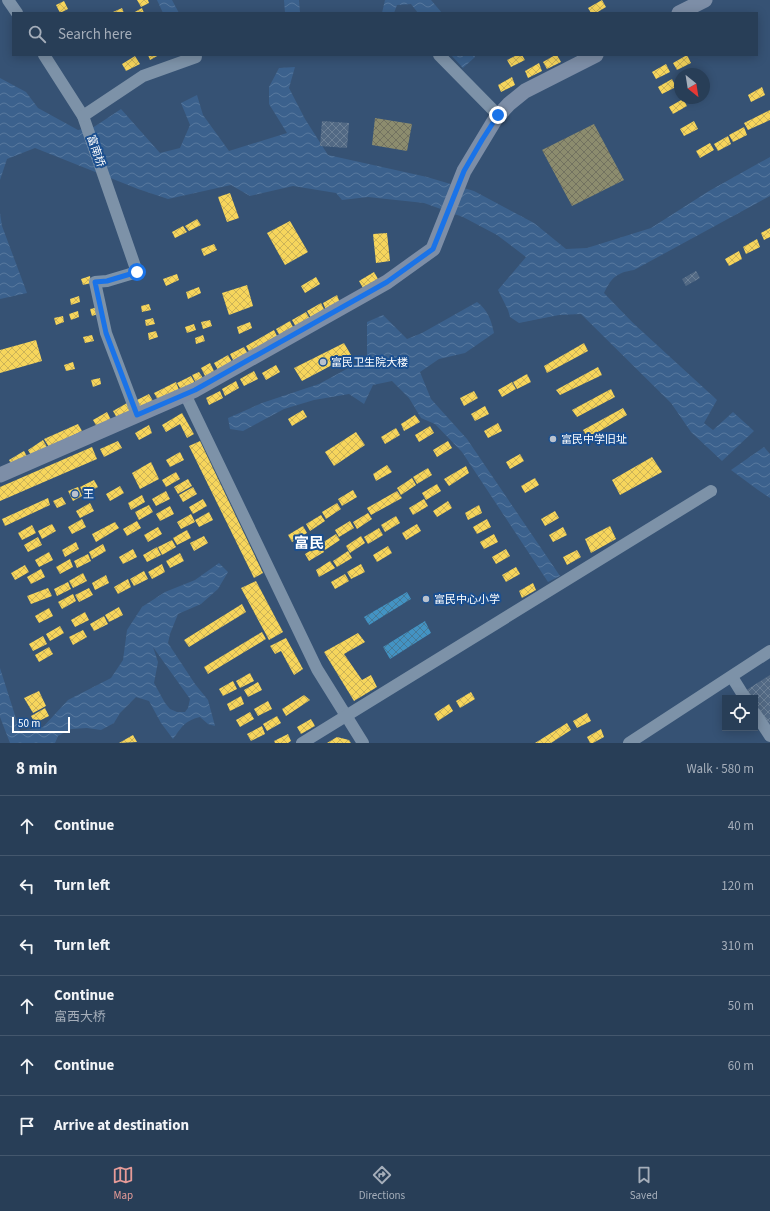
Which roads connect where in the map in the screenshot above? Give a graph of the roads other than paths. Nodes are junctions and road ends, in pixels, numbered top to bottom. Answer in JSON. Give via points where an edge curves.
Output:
{"nodes":[{"id":1,"x":8,"y":0,"type":"edge"},
{"id":2,"x":705,"y":0,"type":"edge"},
{"id":3,"x":16,"y":12,"type":"edge"},
{"id":4,"x":681,"y":12,"type":"edge"},
{"id":5,"x":45,"y":56,"type":"edge"},
{"id":6,"x":439,"y":56,"type":"edge"},
{"id":7,"x":594,"y":56,"type":"edge"},
{"id":8,"x":196,"y":58,"type":"dead end"},
{"id":9,"x":498,"y":115,"type":"junction"},
{"id":10,"x":83,"y":116,"type":"junction"},
{"id":11,"x":184,"y":394,"type":"junction"},
{"id":12,"x":137,"y":415,"type":"junction"},
{"id":13,"x":0,"y":475,"type":"edge"},
{"id":14,"x":710,"y":491,"type":"dead end"},
{"id":15,"x":770,"y":651,"type":"edge"},
{"id":16,"x":732,"y":677,"type":"junction"},
{"id":17,"x":743,"y":695,"type":"edge"},
{"id":18,"x":346,"y":716,"type":"junction"},
{"id":19,"x":758,"y":718,"type":"edge"},
{"id":20,"x":770,"y":736,"type":"edge"},
{"id":21,"x":302,"y":743,"type":"edge"},
{"id":22,"x":363,"y":743,"type":"edge"},
{"id":23,"x":629,"y":743,"type":"edge"}],
"edges":[{"from":1,"to":3,"type":"street"},
{"from":2,"to":4,"type":"main road"},
{"from":5,"to":10,"type":"street","name":"富南桥"},
{"from":6,"to":9,"type":"street"},
{"from":7,"to":9,"type":"main road","via":[[525,91]]},
{"from":8,"to":10,"type":"street","via":[[143,76]]},
{"from":9,"to":11,"type":"main road","via":[[464,171],[433,249],[387,282]]},
{"from":10,"to":12,"type":"street","name":"富南桥","via":[[137,272],[95,282],[106,333]]},
{"from":11,"to":12,"type":"main road"},
{"from":11,"to":18,"type":"street","via":[[317,669]]},
{"from":12,"to":13,"type":"main road"},
{"from":14,"to":18,"type":"street"},
{"from":15,"to":16,"type":"street"},
{"from":16,"to":17,"type":"street"},
{"from":16,"to":23,"type":"street"},
{"from":18,"to":21,"type":"street"},
{"from":18,"to":22,"type":"street"},
{"from":19,"to":20,"type":"street"}]}
